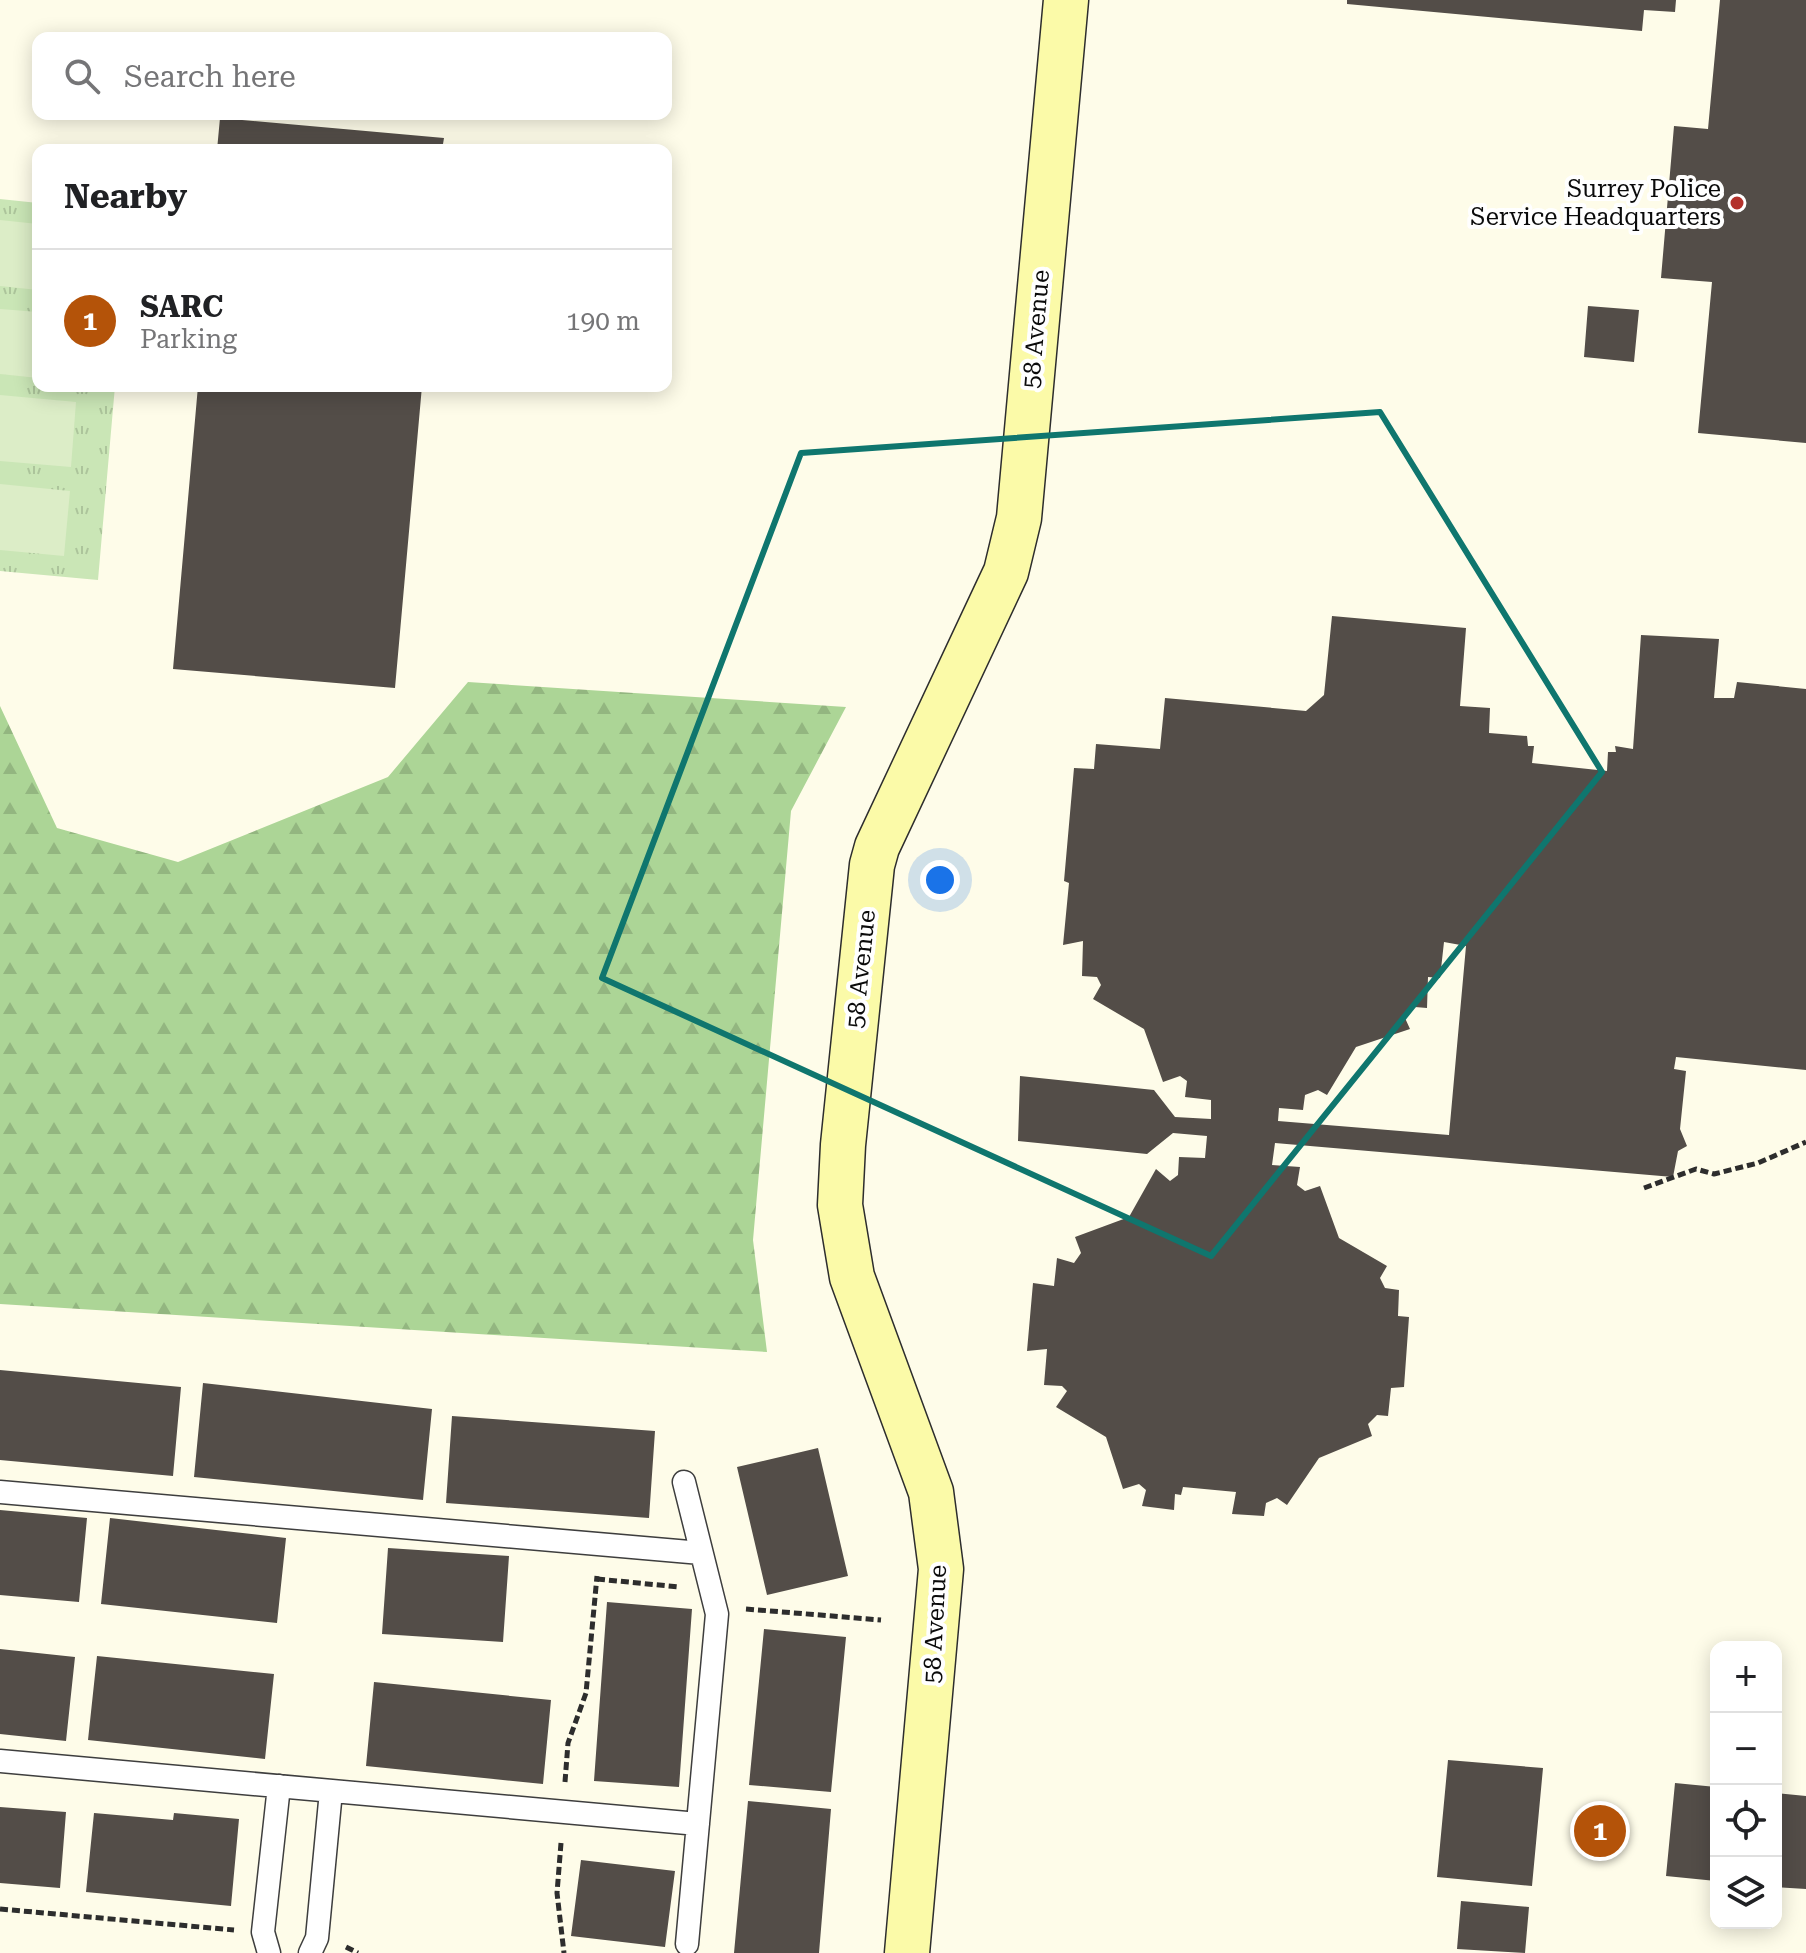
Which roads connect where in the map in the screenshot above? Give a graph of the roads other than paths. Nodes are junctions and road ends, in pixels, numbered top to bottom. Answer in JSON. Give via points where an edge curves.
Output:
{"nodes":[{"id":1,"x":1066,"y":0,"type":"edge"},
{"id":2,"x":684,"y":1482,"type":"dead end"},
{"id":3,"x":0,"y":1492,"type":"edge"},
{"id":4,"x":701,"y":1553,"type":"junction"},
{"id":5,"x":0,"y":1761,"type":"edge"},
{"id":6,"x":279,"y":1786,"type":"junction"},
{"id":7,"x":331,"y":1791,"type":"junction"},
{"id":8,"x":698,"y":1824,"type":"junction"},
{"id":9,"x":266,"y":1943,"type":"edge"},
{"id":10,"x":687,"y":1944,"type":"dead end"},
{"id":11,"x":313,"y":1945,"type":"edge"},
{"id":12,"x":907,"y":1953,"type":"edge"}],
"edges":[{"from":1,"to":12,"type":"street","name":"58 Avenue","via":[[1019,518],[1006,572],[877,847],[843,1145],[840,1205],[852,1277],[931,1492],[941,1569]]},
{"from":2,"to":4,"type":"lane"},
{"from":3,"to":4,"type":"lane"},
{"from":4,"to":8,"type":"lane","via":[[717,1614]]},
{"from":5,"to":6,"type":"lane"},
{"from":6,"to":7,"type":"lane"},
{"from":6,"to":9,"type":"lane"},
{"from":7,"to":8,"type":"lane"},
{"from":7,"to":11,"type":"lane"},
{"from":8,"to":10,"type":"lane"}]}
